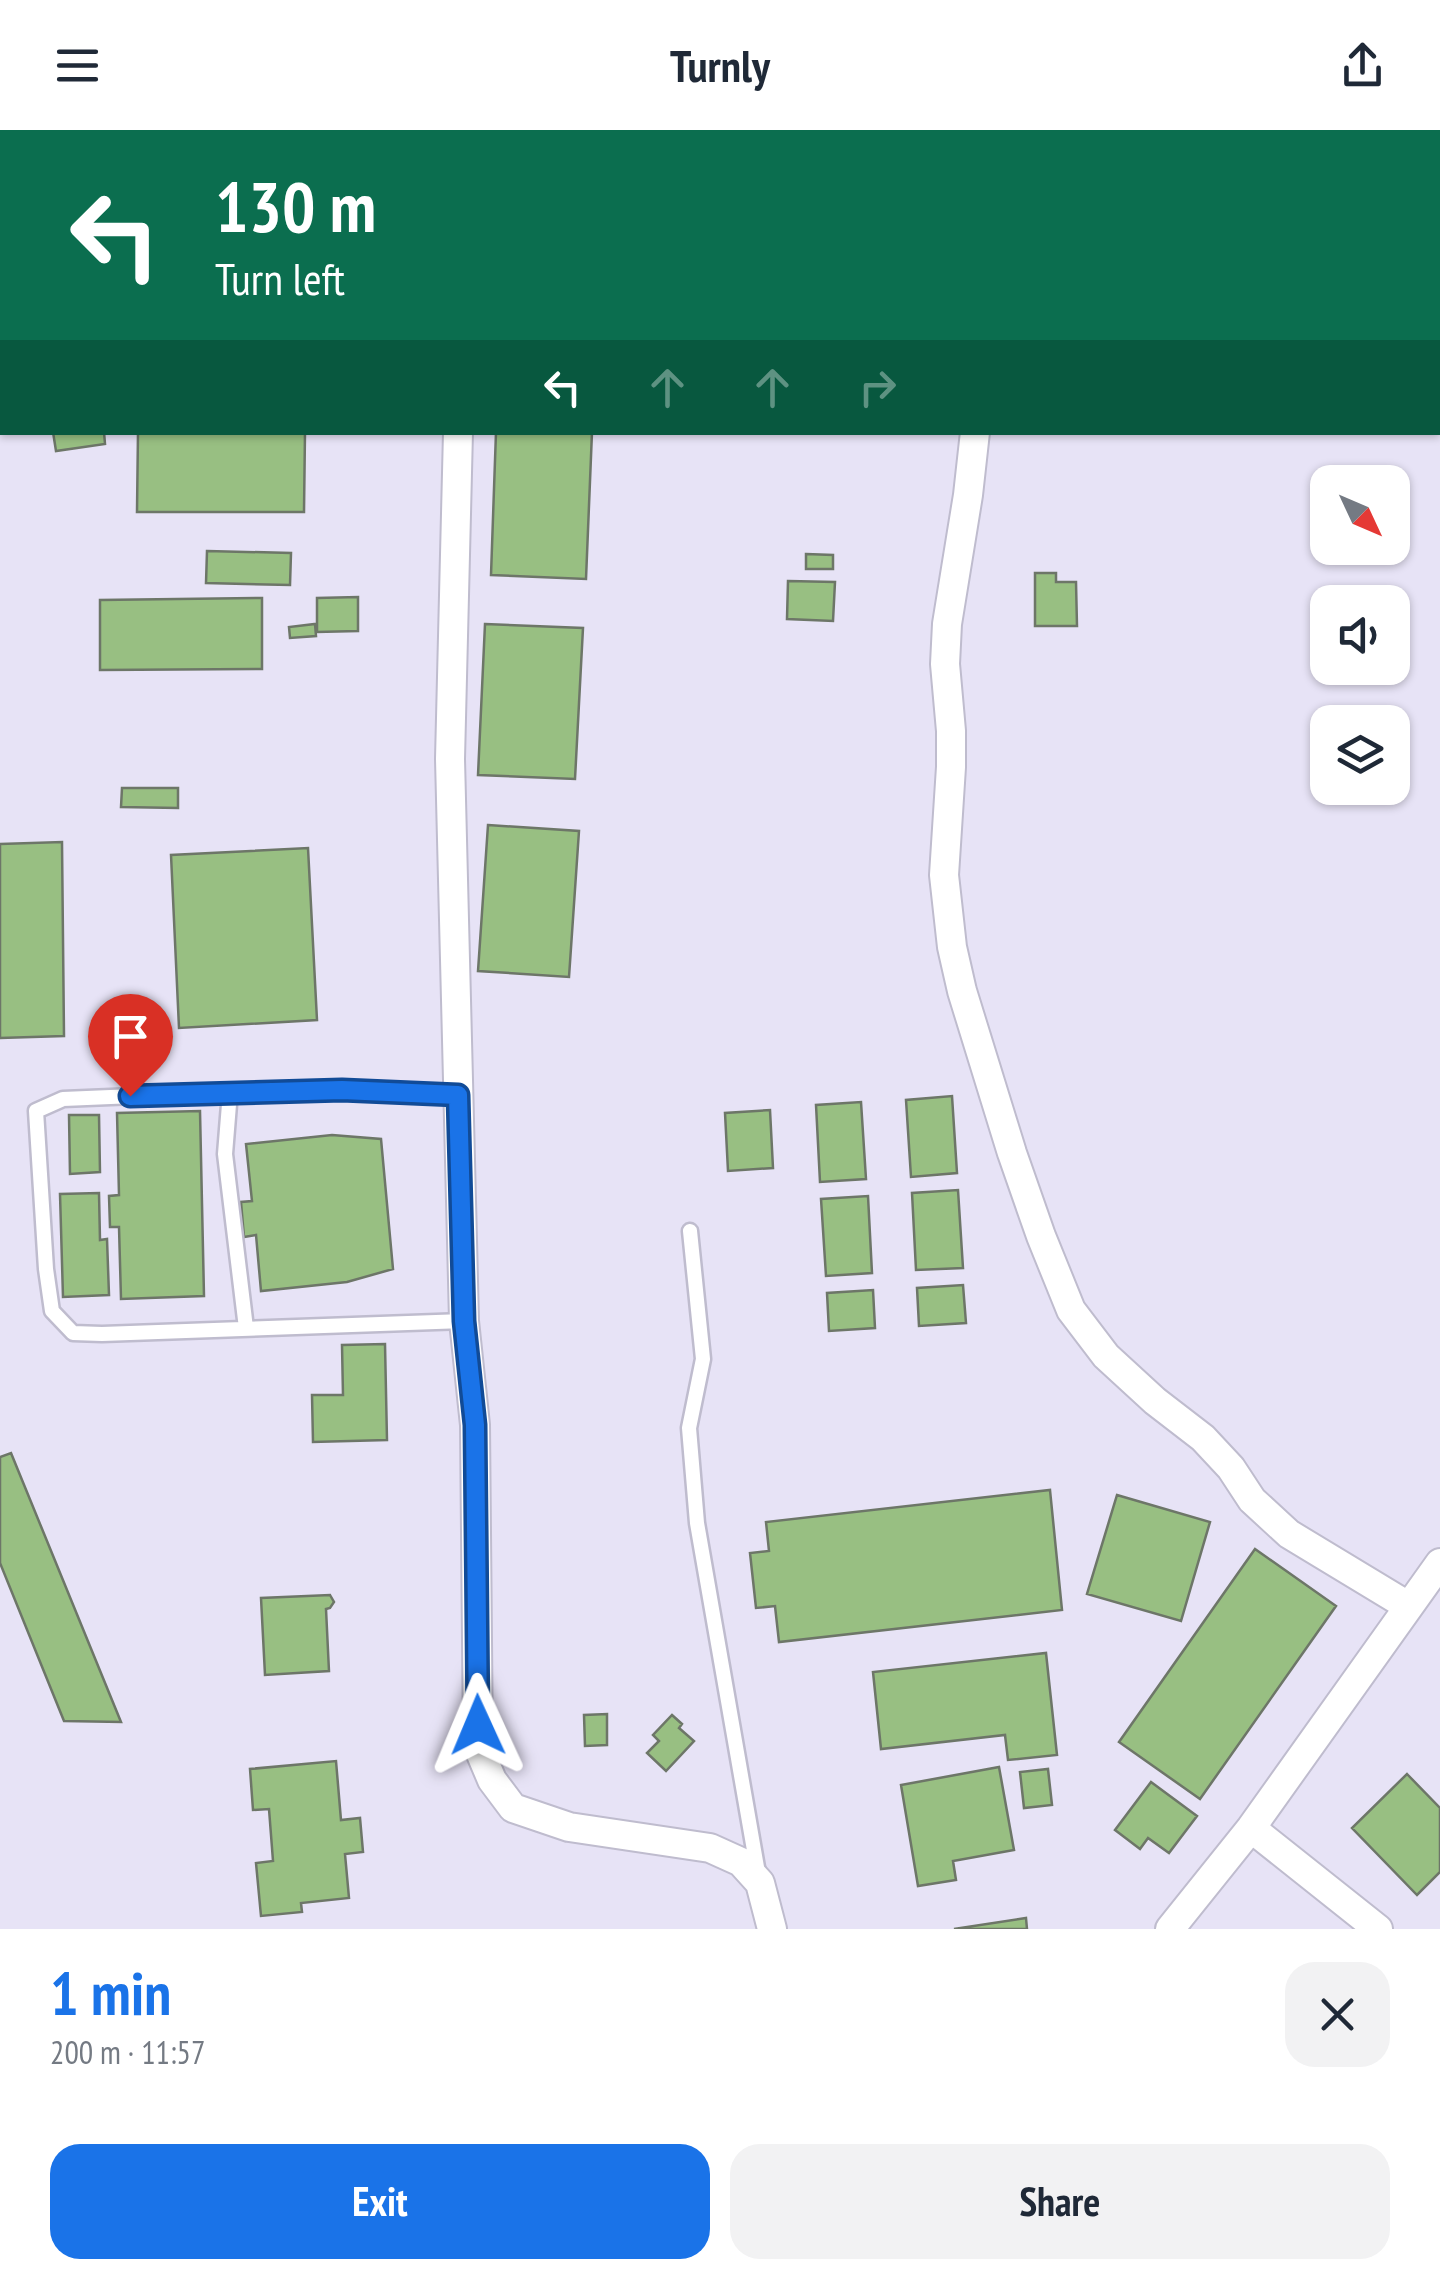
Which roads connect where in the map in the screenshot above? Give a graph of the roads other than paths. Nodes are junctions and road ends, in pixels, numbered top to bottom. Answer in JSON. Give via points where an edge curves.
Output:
{"nodes":[{"id":1,"x":458,"y":435,"type":"edge"},
{"id":2,"x":975,"y":435,"type":"edge"},
{"id":3,"x":230,"y":1092,"type":"junction"},
{"id":4,"x":458,"y":1095,"type":"junction"},
{"id":5,"x":690,"y":1231,"type":"dead end"},
{"id":6,"x":464,"y":1321,"type":"junction"},
{"id":7,"x":246,"y":1328,"type":"junction"},
{"id":8,"x":1440,"y":1563,"type":"edge"},
{"id":9,"x":1408,"y":1606,"type":"junction"},
{"id":10,"x":1252,"y":1828,"type":"junction"},
{"id":11,"x":760,"y":1883,"type":"junction"},
{"id":12,"x":772,"y":1929,"type":"edge"},
{"id":13,"x":1170,"y":1929,"type":"edge"},
{"id":14,"x":1378,"y":1929,"type":"edge"}],
"edges":[{"from":1,"to":4,"type":"street","via":[[450,759]]},
{"from":2,"to":9,"type":"street","via":[[947,624],[951,731],[944,875],[962,990],[1040,1236],[1071,1310],[1106,1356],[1203,1438],[1289,1534]]},
{"from":3,"to":4,"type":"lane"},
{"from":3,"to":7,"type":"lane","via":[[225,1154]]},
{"from":3,"to":7,"type":"lane","via":[[62,1099],[36,1111],[46,1269],[52,1312],[73,1333]]},
{"from":4,"to":6,"type":"street"},
{"from":5,"to":11,"type":"lane","via":[[703,1359],[690,1428],[697,1523]]},
{"from":6,"to":7,"type":"lane"},
{"from":6,"to":11,"type":"street","via":[[475,1425],[478,1747],[492,1780],[513,1808],[569,1827],[710,1848],[741,1862]]},
{"from":8,"to":9,"type":"street"},
{"from":9,"to":10,"type":"street"},
{"from":10,"to":13,"type":"street"},
{"from":10,"to":14,"type":"street"},
{"from":11,"to":12,"type":"street"}]}
